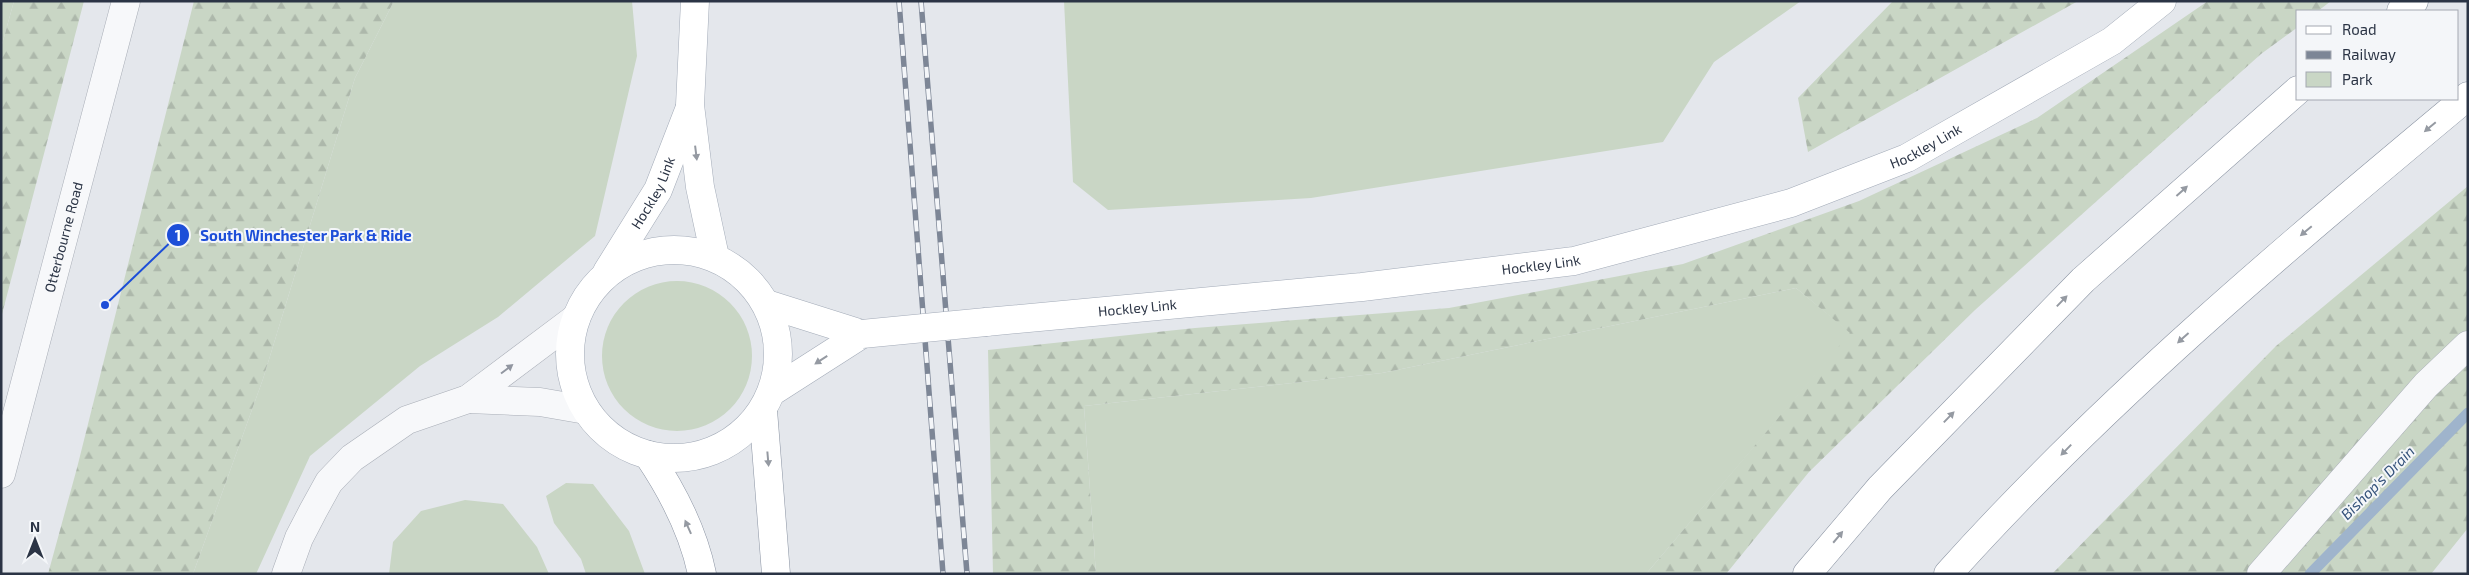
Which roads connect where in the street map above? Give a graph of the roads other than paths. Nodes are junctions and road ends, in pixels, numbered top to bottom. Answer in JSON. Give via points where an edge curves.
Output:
{"nodes":[{"id":1,"x":126,"y":1,"type":"edge"},
{"id":2,"x":695,"y":1,"type":"edge"},
{"id":3,"x":2162,"y":1,"type":"edge"},
{"id":4,"x":2414,"y":1,"type":"edge"},
{"id":5,"x":2402,"y":10,"type":"edge"},
{"id":6,"x":2296,"y":92,"type":"edge"},
{"id":7,"x":2468,"y":96,"type":"edge"},
{"id":8,"x":690,"y":105,"type":"junction"},
{"id":9,"x":715,"y":258,"type":"junction"},
{"id":10,"x":605,"y":275,"type":"junction"},
{"id":11,"x":767,"y":304,"type":"junction"},
{"id":12,"x":576,"y":318,"type":"junction"},
{"id":13,"x":862,"y":334,"type":"junction"},
{"id":14,"x":2468,"y":345,"type":"edge"},
{"id":15,"x":468,"y":399,"type":"junction"},
{"id":16,"x":768,"y":401,"type":"junction"},
{"id":17,"x":586,"y":410,"type":"junction"},
{"id":18,"x":648,"y":455,"type":"junction"},
{"id":19,"x":1,"y":474,"type":"edge"},
{"id":20,"x":286,"y":574,"type":"edge"},
{"id":21,"x":702,"y":574,"type":"edge"},
{"id":22,"x":776,"y":574,"type":"edge"},
{"id":23,"x":1807,"y":574,"type":"edge"},
{"id":24,"x":1948,"y":574,"type":"edge"},
{"id":25,"x":2261,"y":574,"type":"edge"}],
"edges":[{"from":1,"to":19,"type":"street","name":"Otterbourne Road"},
{"from":2,"to":8,"type":"main road","name":"Hockley Link"},
{"from":3,"to":13,"type":"main road","name":"Hockley Link","bridge":true,"via":[[2112,41],[1907,158],[1791,203],[1574,260],[1362,287]]},
{"from":4,"to":5,"type":"main road"},
{"from":23,"to":6,"type":"main road","one_way":true,"via":[[1880,488],[2083,280]]},
{"from":7,"to":24,"type":"main road","one_way":true,"via":[[2179,342],[2073,443]]},
{"from":8,"to":9,"type":"main road","name":"Hockley Link","one_way":true,"via":[[700,187]]},
{"from":8,"to":10,"type":"main road","name":"Hockley Link","via":[[658,190]]},
{"from":9,"to":10,"type":"main road","via":[[687,250],[658,250],[630,259]]},
{"from":9,"to":11,"type":"main road","via":[[736,269]]},
{"from":10,"to":12,"type":"main road","name":"Hockley Link","via":[[588,295]]},
{"from":11,"to":13,"type":"main road","name":"Hockley Link"},
{"from":11,"to":16,"type":"main road","via":[[777,332],[779,362]]},
{"from":15,"to":12,"type":"street","one_way":true},
{"from":12,"to":17,"type":"main road","name":"Hockley Link","via":[[570,342],[570,365],[575,388]]},
{"from":13,"to":16,"type":"main road","name":"Hockley Link","one_way":true},
{"from":14,"to":25,"type":"street","via":[[2426,385]]},
{"from":15,"to":17,"type":"street","via":[[540,402]]},
{"from":15,"to":20,"type":"street","via":[[407,420],[352,458],[329,482],[299,538]]},
{"from":16,"to":18,"type":"main road","name":"Hockley Link","via":[[739,435],[725,445],[700,455],[674,458]]},
{"from":16,"to":22,"type":"main road","one_way":true},
{"from":17,"to":18,"type":"main road","name":"Hockley Link","via":[[610,435]]},
{"from":21,"to":18,"type":"main road","one_way":true,"via":[[696,548],[671,490]]}]}
